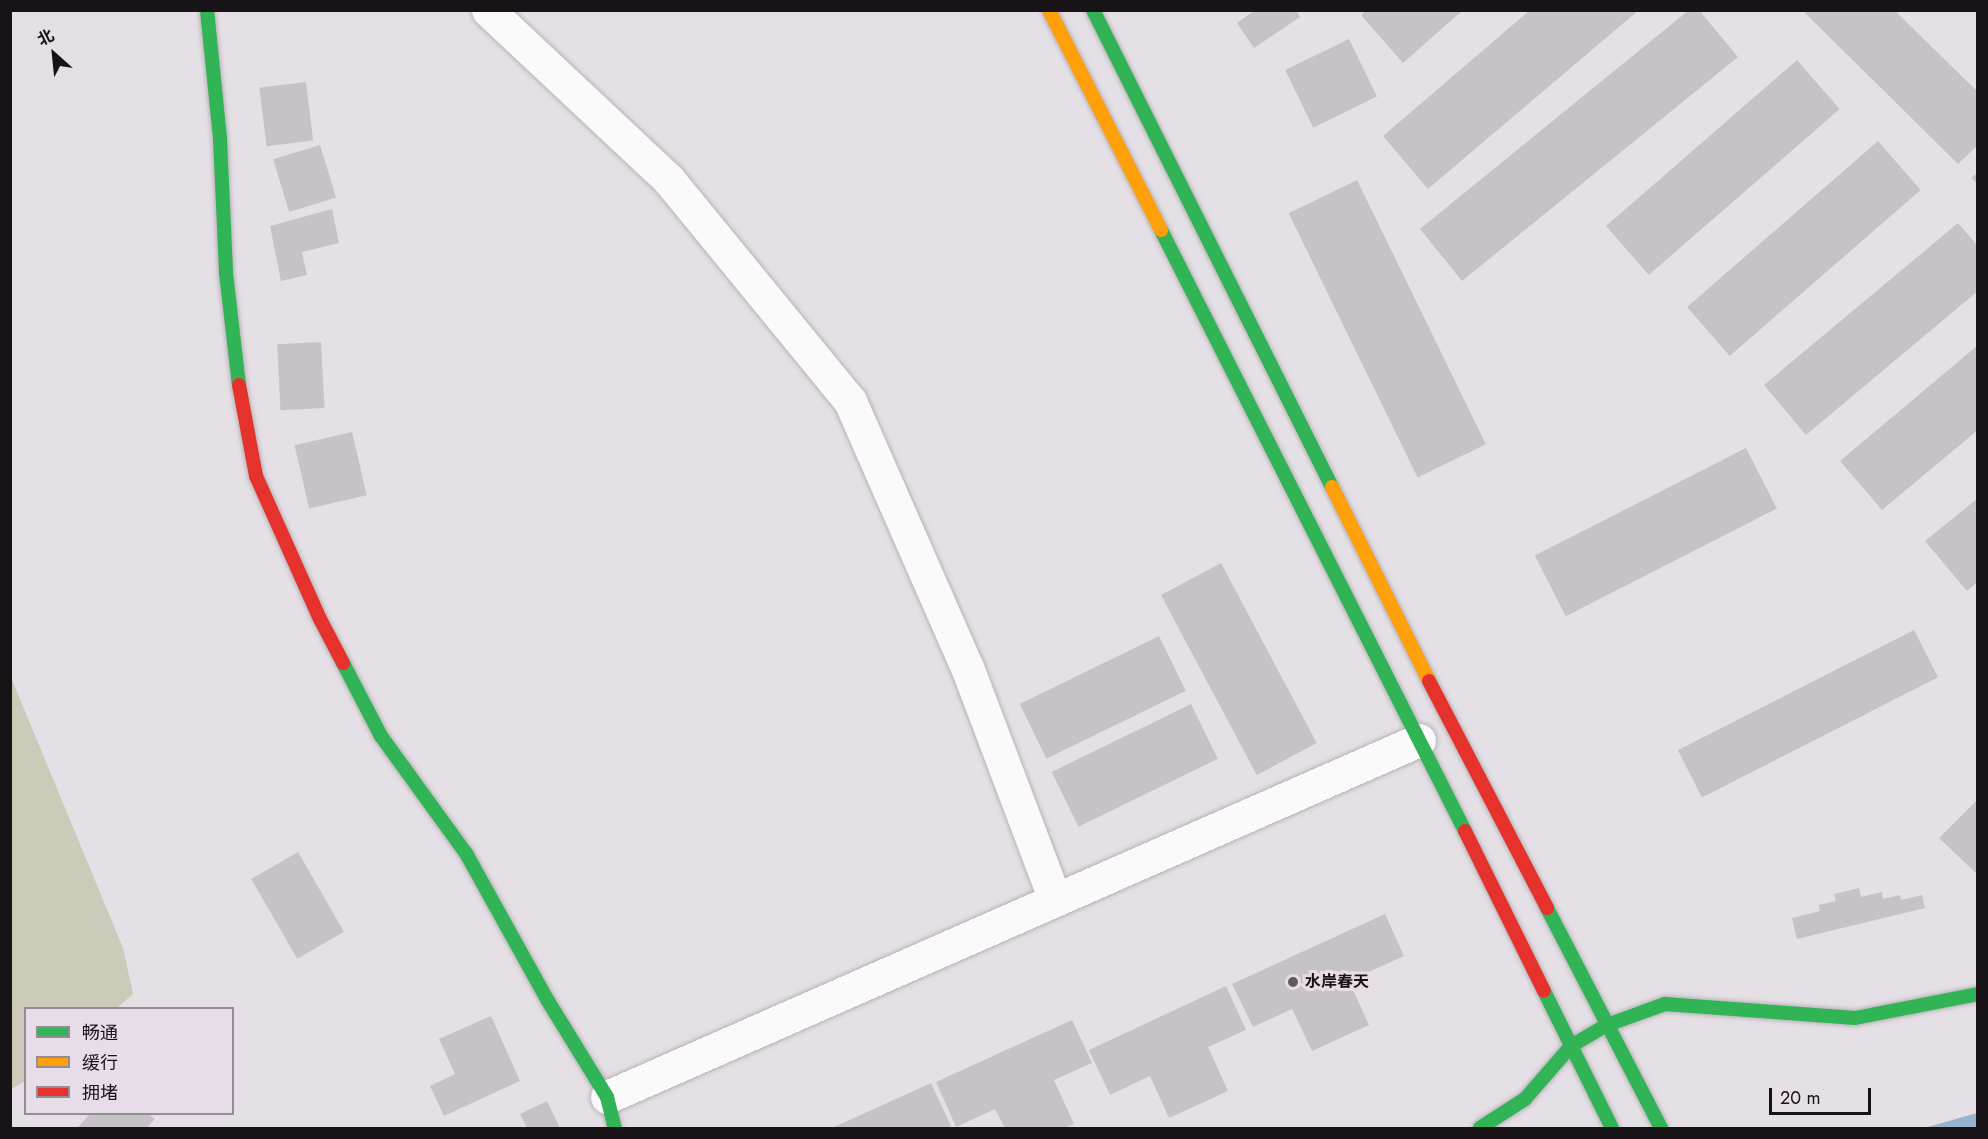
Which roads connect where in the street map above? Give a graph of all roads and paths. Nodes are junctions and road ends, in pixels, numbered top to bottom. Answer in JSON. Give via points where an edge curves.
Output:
{"nodes":[{"id":1,"x":207,"y":10,"type":"edge"},
{"id":2,"x":488,"y":10,"type":"edge"},
{"id":3,"x":1049,"y":10,"type":"edge"},
{"id":4,"x":1093,"y":10,"type":"edge"},
{"id":5,"x":1419,"y":740,"type":"junction"},
{"id":6,"x":1055,"y":900,"type":"junction"},
{"id":7,"x":1977,"y":994,"type":"edge"},
{"id":8,"x":1608,"y":1024,"type":"junction"},
{"id":9,"x":1571,"y":1046,"type":"junction"},
{"id":10,"x":607,"y":1098,"type":"junction"},
{"id":11,"x":615,"y":1128,"type":"edge"},
{"id":12,"x":1480,"y":1128,"type":"edge"},
{"id":13,"x":1612,"y":1128,"type":"edge"},
{"id":14,"x":1661,"y":1128,"type":"edge"}],
"edges":[{"from":1,"to":10,"type":"main road","via":[[220,139],[226,273],[239,385],[256,476],[320,620],[381,736],[467,855]]},
{"from":2,"to":6,"type":"street","via":[[669,180],[850,401],[967,667]]},
{"from":3,"to":5,"type":"main road"},
{"from":4,"to":8,"type":"main road","via":[[1421,664]]},
{"from":5,"to":6,"type":"street"},
{"from":5,"to":9,"type":"main road"},
{"from":6,"to":10,"type":"street"},
{"from":7,"to":8,"type":"main road","via":[[1855,1018],[1665,1004]]},
{"from":8,"to":9,"type":"main road"},
{"from":8,"to":14,"type":"main road"},
{"from":9,"to":12,"type":"main road","via":[[1525,1099]]},
{"from":9,"to":13,"type":"main road"},
{"from":10,"to":11,"type":"main road"}]}
